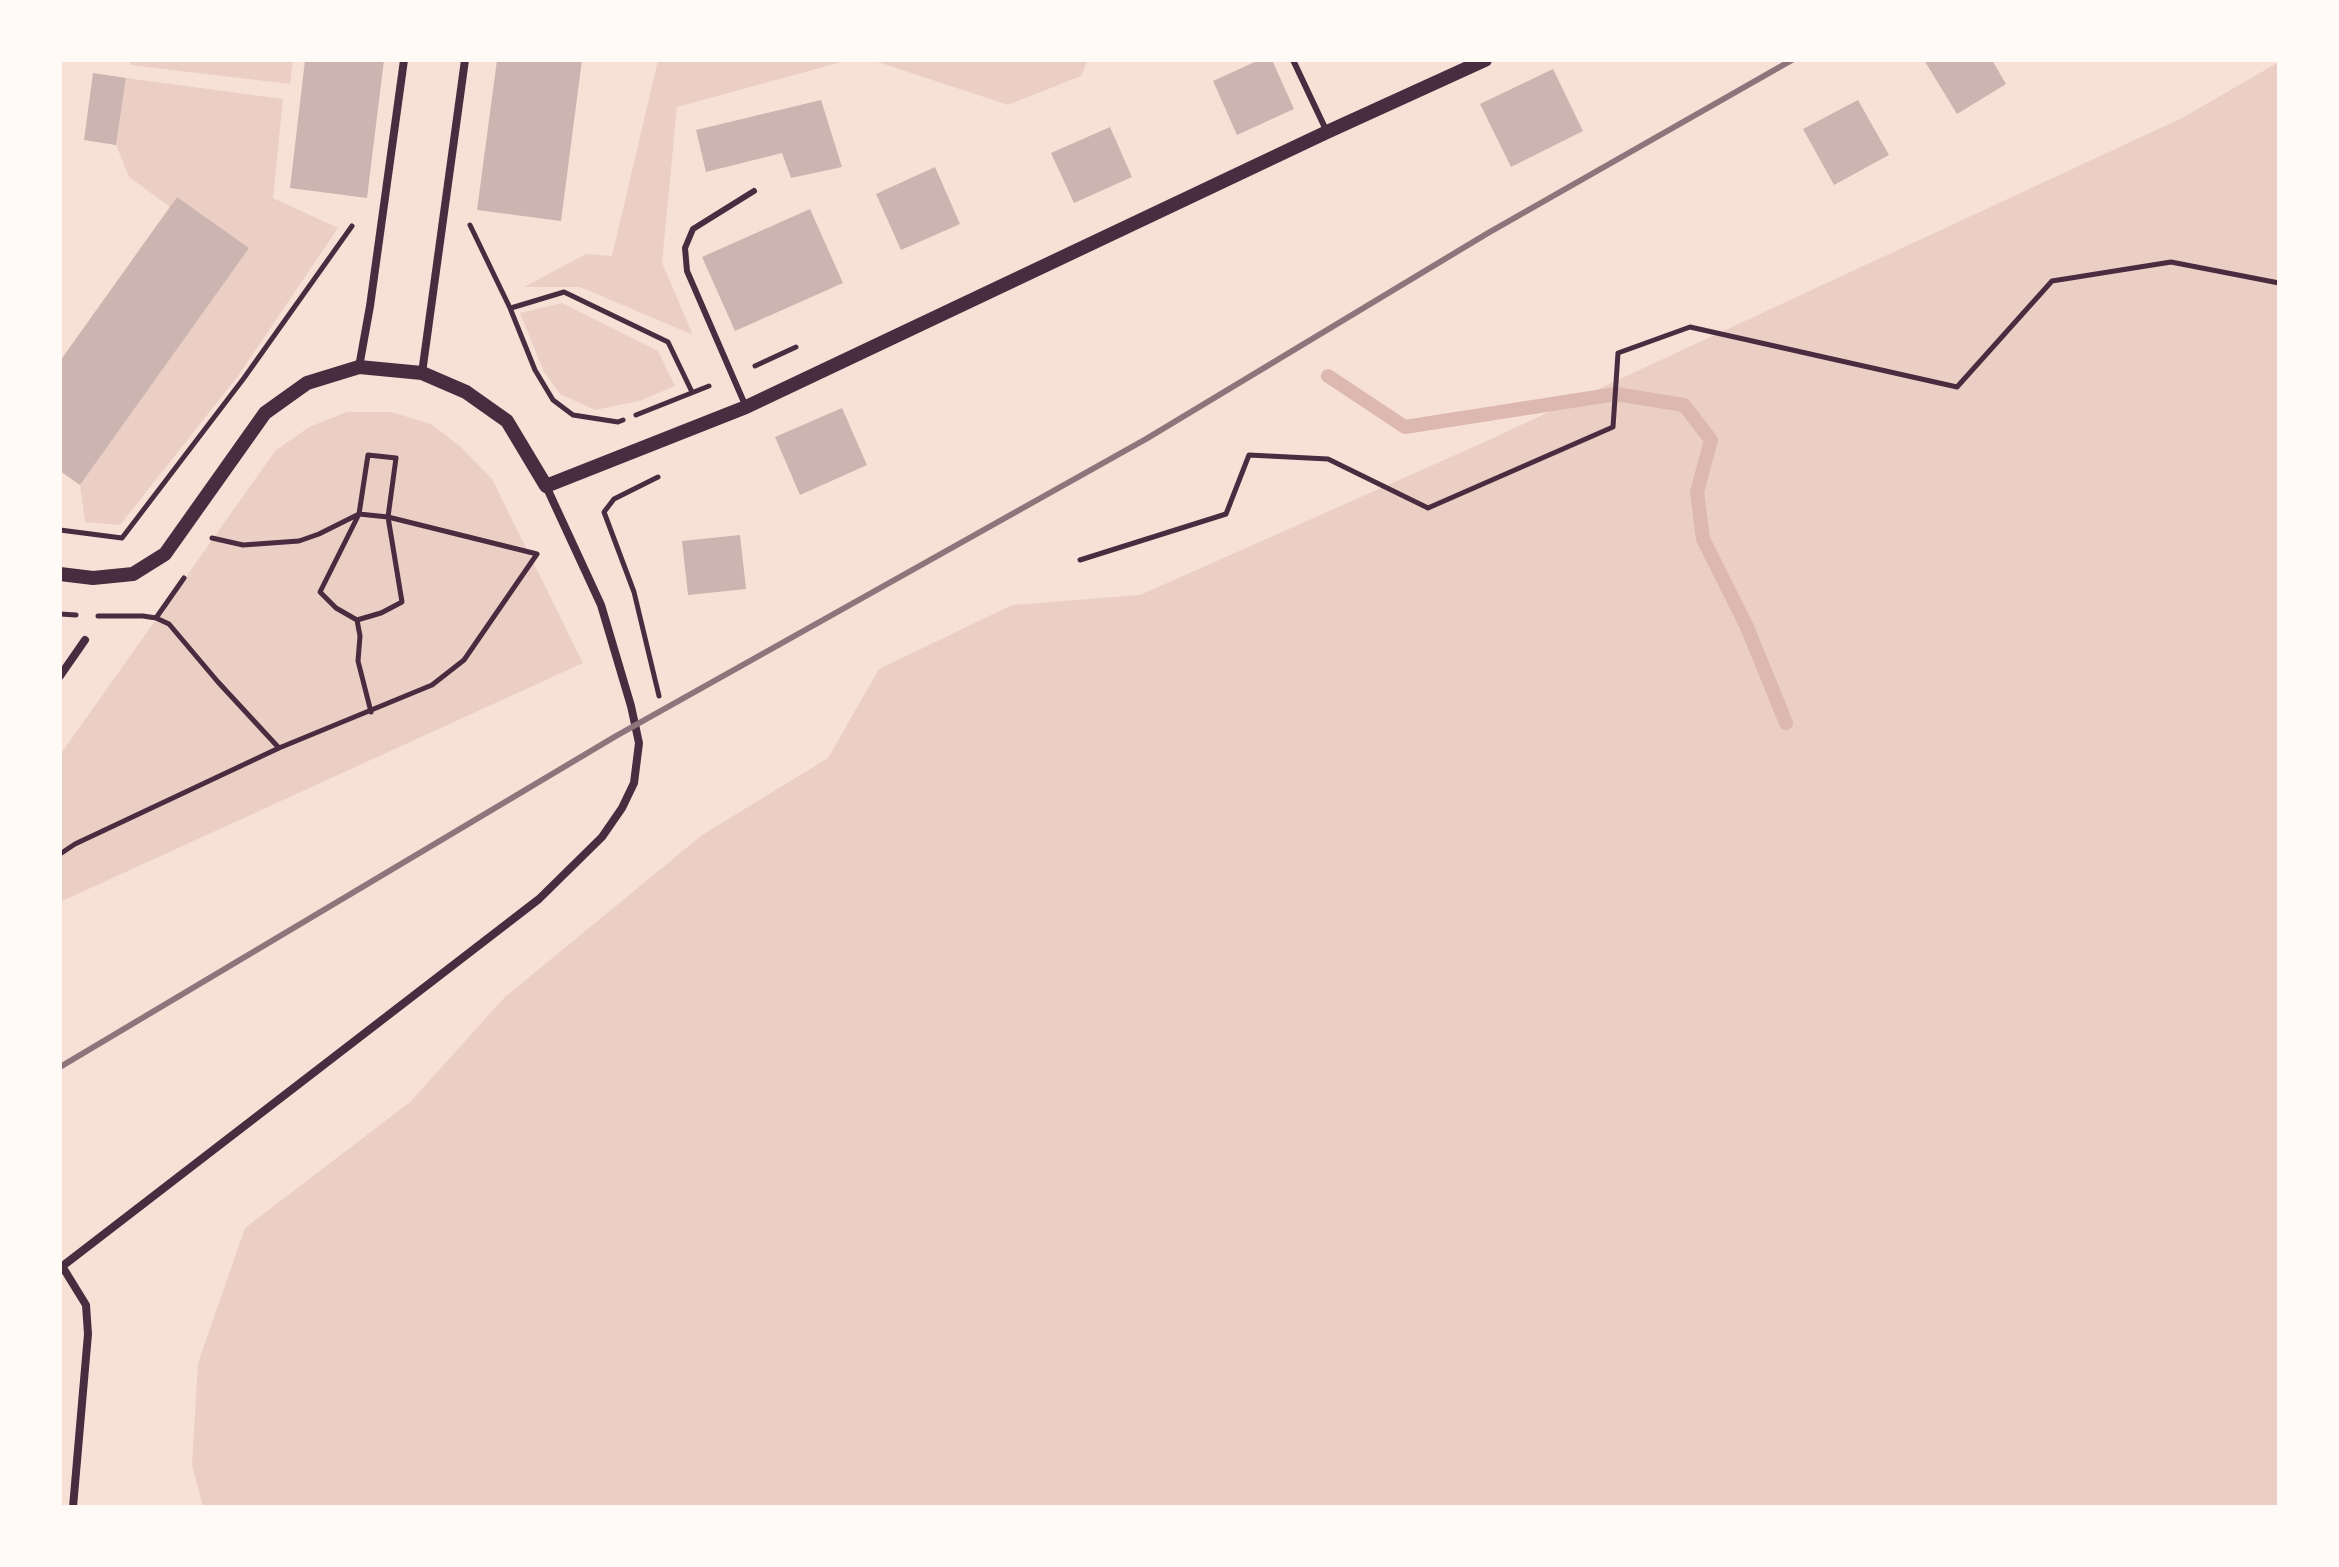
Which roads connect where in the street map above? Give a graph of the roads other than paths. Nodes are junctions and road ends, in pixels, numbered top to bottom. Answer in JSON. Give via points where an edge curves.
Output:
{"nodes":[{"id":1,"x":404,"y":60,"type":"edge"},
{"id":2,"x":465,"y":60,"type":"edge"},
{"id":3,"x":1293,"y":60,"type":"edge"},
{"id":4,"x":1485,"y":60,"type":"edge"},
{"id":5,"x":1327,"y":132,"type":"junction"},
{"id":6,"x":754,"y":191,"type":"dead end"},
{"id":7,"x":359,"y":367,"type":"junction"},
{"id":8,"x":422,"y":373,"type":"junction"},
{"id":9,"x":746,"y":407,"type":"junction"},
{"id":10,"x":546,"y":486,"type":"junction"},
{"id":11,"x":60,"y":574,"type":"edge"},
{"id":12,"x":85,"y":640,"type":"dead end"},
{"id":13,"x":60,"y":676,"type":"edge"},
{"id":14,"x":61,"y":1267,"type":"edge"},
{"id":15,"x":73,"y":1507,"type":"edge"}],
"edges":[{"from":1,"to":7,"type":"street"},
{"from":2,"to":8,"type":"street"},
{"from":3,"to":5,"type":"lane"},
{"from":4,"to":5,"type":"street"},
{"from":5,"to":9,"type":"street"},
{"from":6,"to":9,"type":"lane","via":[[693,229],[685,248],[687,271]]},
{"from":7,"to":8,"type":"street"},
{"from":7,"to":11,"type":"street","via":[[307,383],[265,413],[165,554],[133,574]]},
{"from":8,"to":10,"type":"street","via":[[466,392],[507,421]]},
{"from":9,"to":10,"type":"street"},
{"from":10,"to":14,"type":"street","via":[[601,605],[639,743],[634,783],[622,808],[602,837],[539,899]]},
{"from":12,"to":13,"type":"street"},
{"from":14,"to":15,"type":"street","via":[[86,1305],[88,1334]]}]}
